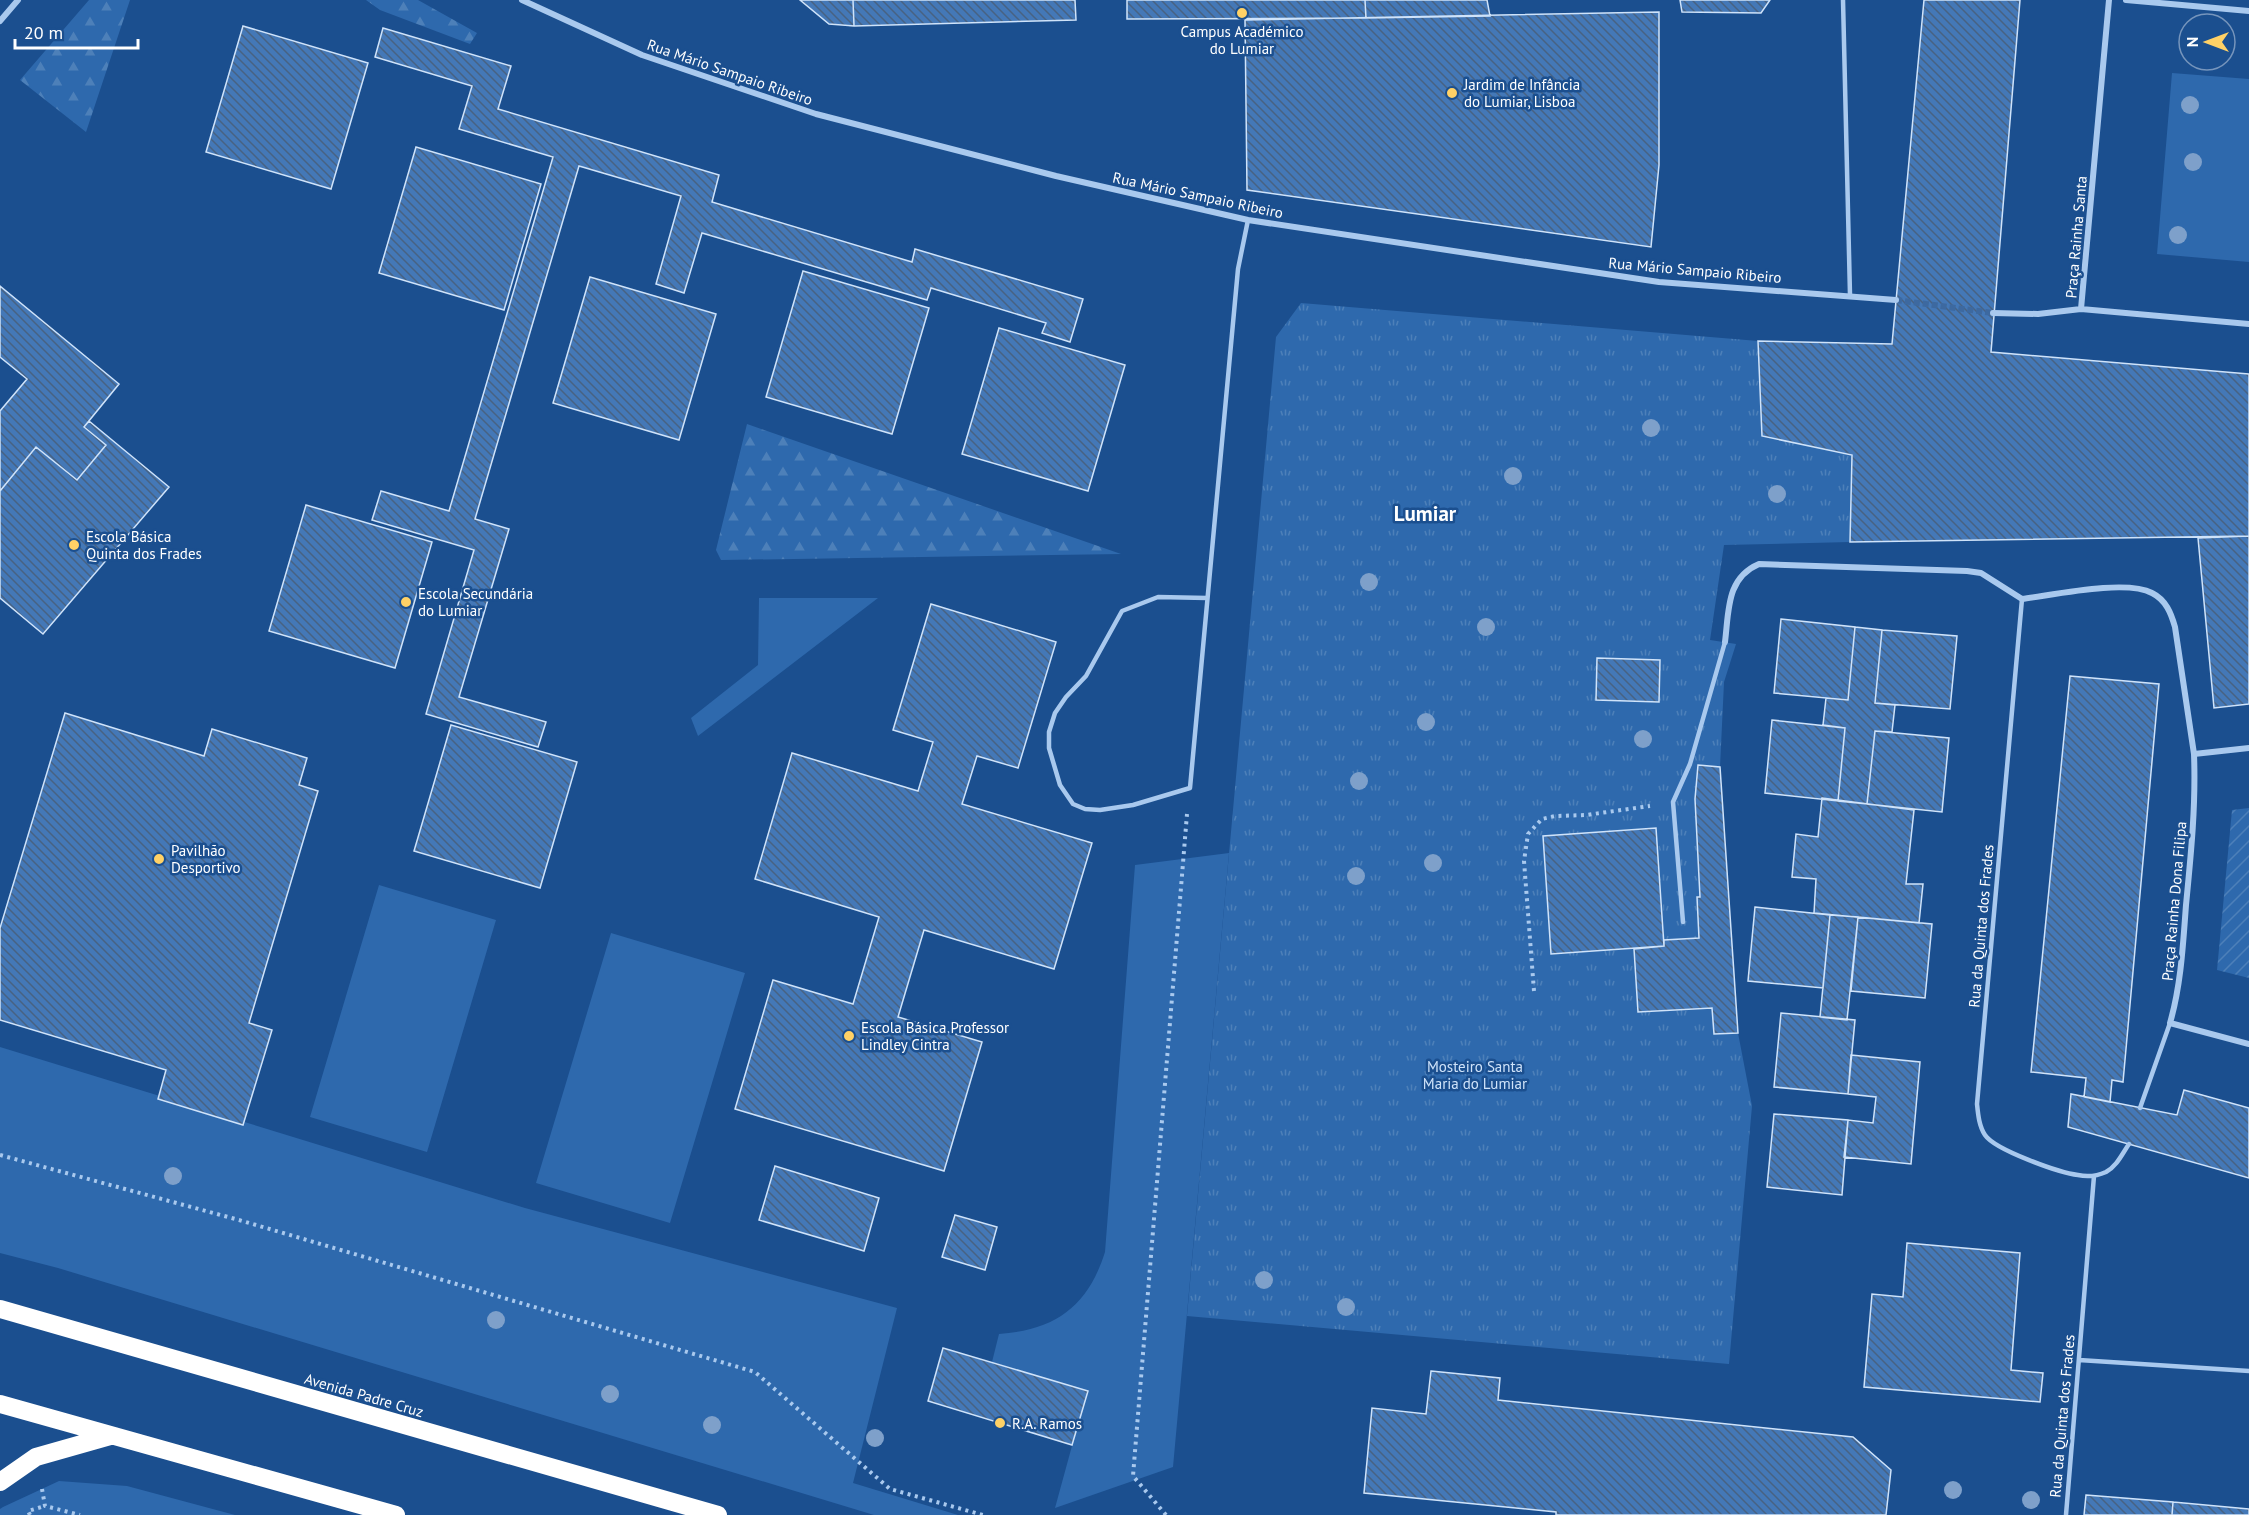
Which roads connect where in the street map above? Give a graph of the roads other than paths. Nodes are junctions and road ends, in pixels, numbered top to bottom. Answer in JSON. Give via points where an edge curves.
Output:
{"nodes":[{"id":1,"x":18,"y":0,"type":"edge"},
{"id":2,"x":522,"y":0,"type":"edge"},
{"id":3,"x":1843,"y":0,"type":"edge"},
{"id":4,"x":2109,"y":0,"type":"edge"},
{"id":5,"x":2126,"y":0,"type":"edge"},
{"id":6,"x":2249,"y":11,"type":"edge"},
{"id":7,"x":0,"y":21,"type":"edge"},
{"id":8,"x":1248,"y":220,"type":"junction"},
{"id":9,"x":1850,"y":295,"type":"junction"},
{"id":10,"x":1896,"y":300,"type":"tunnel mouth"},
{"id":11,"x":2081,"y":309,"type":"junction"},
{"id":12,"x":1993,"y":313,"type":"tunnel mouth"},
{"id":13,"x":2249,"y":324,"type":"edge"},
{"id":14,"x":1207,"y":598,"type":"junction"},
{"id":15,"x":2022,"y":600,"type":"junction"},
{"id":16,"x":1725,"y":642,"type":"joint"},
{"id":17,"x":2249,"y":748,"type":"edge"},
{"id":18,"x":2194,"y":754,"type":"junction"},
{"id":19,"x":1683,"y":922,"type":"dead end"},
{"id":20,"x":2170,"y":1023,"type":"junction"},
{"id":21,"x":2249,"y":1044,"type":"edge"},
{"id":22,"x":2140,"y":1108,"type":"dead end"},
{"id":23,"x":2129,"y":1144,"type":"dead end"},
{"id":24,"x":2094,"y":1176,"type":"junction"},
{"id":25,"x":0,"y":1309,"type":"edge"},
{"id":26,"x":2079,"y":1360,"type":"junction"},
{"id":27,"x":2249,"y":1371,"type":"edge"},
{"id":28,"x":0,"y":1404,"type":"edge"},
{"id":29,"x":112,"y":1435,"type":"junction"},
{"id":30,"x":0,"y":1482,"type":"edge"},
{"id":31,"x":396,"y":1515,"type":"edge"},
{"id":32,"x":718,"y":1515,"type":"edge"},
{"id":33,"x":2066,"y":1515,"type":"edge"}],
"edges":[{"from":1,"to":7,"type":"street"},
{"from":2,"to":8,"type":"street","name":"Rua Mário Sampaio Ribeiro","via":[[642,55],[816,114],[1056,176]]},
{"from":3,"to":9,"type":"lane"},
{"from":4,"to":11,"type":"street","name":"Praça Rainha Santa"},
{"from":5,"to":6,"type":"street"},
{"from":8,"to":9,"type":"street","name":"Rua Mário Sampaio Ribeiro","via":[[1659,282]]},
{"from":8,"to":14,"type":"lane","via":[[1238,269]]},
{"from":9,"to":10,"type":"street","name":"Rua Mário Sampaio Ribeiro"},
{"from":11,"to":12,"type":"street"},
{"from":11,"to":13,"type":"street","name":"Praça Rainha Santa"},
{"from":14,"to":14,"type":"lane","via":[[1190,788],[1100,810],[1073,804],[1060,785],[1048,748],[1055,713],[1086,676],[1122,611],[1158,597]]},
{"from":15,"to":16,"type":"street","via":[[1981,573],[1967,570],[1759,564],[1736,581]]},
{"from":15,"to":18,"type":"street","via":[[2120,587],[2152,592],[2163,601],[2175,627]]},
{"from":15,"to":24,"type":"lane","name":"Rua da Quinta dos Frades","via":[[1977,1104],[1979,1120],[1985,1135],[2007,1152],[2077,1175]]},
{"from":16,"to":19,"type":"lane","via":[[1690,764],[1673,802]]},
{"from":17,"to":18,"type":"street"},
{"from":18,"to":20,"type":"street","name":"Praça Rainha Dona Filipa","via":[[2196,798],[2181,965]]},
{"from":20,"to":21,"type":"street"},
{"from":20,"to":22,"type":"lane"},
{"from":23,"to":24,"type":"lane","via":[[2117,1164]]},
{"from":24,"to":26,"type":"lane","name":"Rua da Quinta dos Frades"},
{"from":25,"to":32,"type":"highway","name":"Avenida Padre Cruz"},
{"from":26,"to":27,"type":"lane"},
{"from":26,"to":33,"type":"lane","name":"Rua da Quinta dos Frades"},
{"from":28,"to":29,"type":"highway"},
{"from":29,"to":30,"type":"highway","via":[[36,1457]]},
{"from":29,"to":31,"type":"highway"}]}
